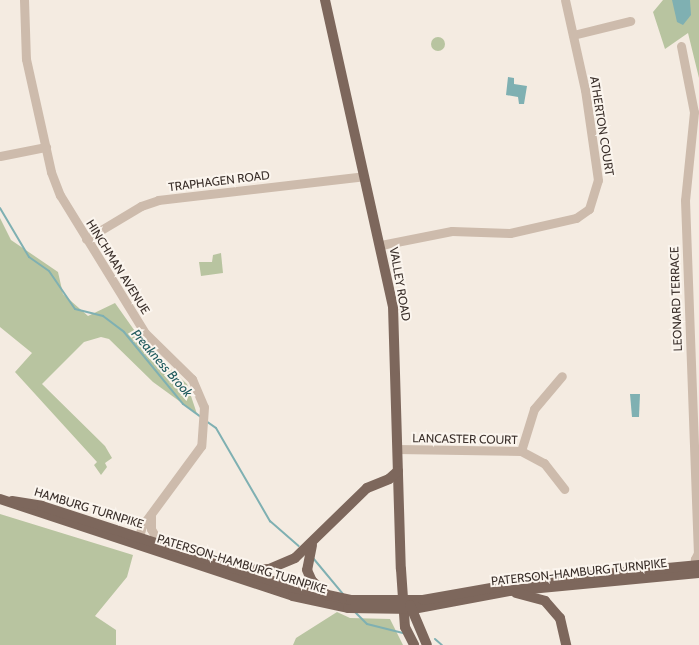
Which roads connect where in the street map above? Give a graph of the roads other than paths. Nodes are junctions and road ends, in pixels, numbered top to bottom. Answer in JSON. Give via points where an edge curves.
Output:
{"nodes":[{"id":1,"x":24,"y":0,"type":"edge"},
{"id":2,"x":325,"y":0,"type":"edge"},
{"id":3,"x":565,"y":0,"type":"edge"},
{"id":4,"x":630,"y":21,"type":"dead end"},
{"id":5,"x":573,"y":35,"type":"junction"},
{"id":6,"x":681,"y":46,"type":"dead end"},
{"id":7,"x":696,"y":137,"type":"edge"},
{"id":8,"x":46,"y":147,"type":"junction"},
{"id":9,"x":0,"y":156,"type":"edge"},
{"id":10,"x":364,"y":176,"type":"junction"},
{"id":11,"x":86,"y":239,"type":"junction"},
{"id":12,"x":380,"y":245,"type":"junction"},
{"id":13,"x":562,"y":376,"type":"dead end"},
{"id":14,"x":397,"y":449,"type":"junction"},
{"id":15,"x":521,"y":451,"type":"junction"},
{"id":16,"x":398,"y":471,"type":"junction"},
{"id":17,"x":696,"y":473,"type":"edge"},
{"id":18,"x":398,"y":486,"type":"junction"},
{"id":19,"x":564,"y":489,"type":"dead end"},
{"id":20,"x":360,"y":497,"type":"junction"},
{"id":21,"x":0,"y":499,"type":"edge"},
{"id":22,"x":151,"y":515,"type":"junction"},
{"id":23,"x":137,"y":541,"type":"junction"},
{"id":24,"x":160,"y":544,"type":"junction"},
{"id":25,"x":312,"y":545,"type":"junction"},
{"id":26,"x":699,"y":562,"type":"edge"},
{"id":27,"x":239,"y":570,"type":"junction"},
{"id":28,"x":509,"y":591,"type":"junction"},
{"id":29,"x":331,"y":597,"type":"junction"},
{"id":30,"x":350,"y":604,"type":"junction"},
{"id":31,"x":408,"y":606,"type":"junction"},
{"id":32,"x":414,"y":645,"type":"edge"},
{"id":33,"x":427,"y":645,"type":"edge"},
{"id":34,"x":566,"y":645,"type":"edge"}],
"edges":[{"from":1,"to":8,"type":"street","name":"HINCHMAN AVENUE","via":[[26,59]]},
{"from":2,"to":10,"type":"main road","name":"VALLEY ROAD"},
{"from":3,"to":5,"type":"street","name":"ATHERTON COURT"},
{"from":4,"to":5,"type":"street"},
{"from":5,"to":12,"type":"street","name":"ATHERTON COURT","via":[[598,180],[589,209],[576,218],[510,233],[452,231]]},
{"from":6,"to":7,"type":"street","name":"LEONARD TERRACE","via":[[693,97]]},
{"from":7,"to":17,"type":"street","name":"LEONARD TERRACE","via":[[685,200]]},
{"from":8,"to":9,"type":"street"},
{"from":8,"to":11,"type":"street","name":"HINCHMAN AVENUE","via":[[60,195]]},
{"from":10,"to":11,"type":"street","name":"TRAPHAGEN ROAD","via":[[158,200],[141,206]]},
{"from":10,"to":12,"type":"main road","name":"VALLEY ROAD"},
{"from":11,"to":22,"type":"street","name":"HINCHMAN AVENUE","via":[[145,333],[192,379],[201,397],[205,421],[197,454]]},
{"from":12,"to":14,"type":"main road","name":"VALLEY ROAD","via":[[393,306]]},
{"from":13,"to":15,"type":"street","via":[[534,409]]},
{"from":14,"to":15,"type":"street","name":"LANCASTER COURT"},
{"from":14,"to":16,"type":"main road","name":"VALLEY ROAD"},
{"from":15,"to":19,"type":"street","name":"LANCASTER COURT","via":[[544,463]]},
{"from":16,"to":18,"type":"main road","name":"VALLEY ROAD"},
{"from":16,"to":20,"type":"main road","via":[[389,479],[372,485]]},
{"from":17,"to":26,"type":"street","name":"LEONARD TERRACE"},
{"from":18,"to":20,"type":"main road","via":[[375,490]]},
{"from":18,"to":31,"type":"main road","name":"VALLEY ROAD","via":[[401,569]]},
{"from":20,"to":25,"type":"main road"},
{"from":21,"to":23,"type":"main road","name":"HAMBURG TURNPIKE","via":[[37,505]]},
{"from":22,"to":23,"type":"street","name":"HINCHMAN AVENUE"},
{"from":22,"to":24,"type":"street","via":[[151,529]]},
{"from":23,"to":24,"type":"main road","name":"HAMBURG TURNPIKE"},
{"from":23,"to":30,"type":"main road","name":"PATERSON-HAMBURG TURNPIKE","via":[[293,596]]},
{"from":24,"to":27,"type":"main road","name":"HAMBURG TURNPIKE"},
{"from":25,"to":27,"type":"main road","via":[[280,566]]},
{"from":25,"to":29,"type":"main road","via":[[306,565],[309,577]]},
{"from":26,"to":28,"type":"main road","name":"PATERSON-HAMBURG TURNPIKE"},
{"from":26,"to":31,"type":"main road","name":"HAMBURG TURNPIKE","via":[[530,581]]},
{"from":27,"to":29,"type":"main road","name":"HAMBURG TURNPIKE"},
{"from":28,"to":31,"type":"main road","name":"PATERSON-HAMBURG TURNPIKE"},
{"from":28,"to":34,"type":"main road","via":[[545,601],[560,618]]},
{"from":29,"to":30,"type":"main road","name":"HAMBURG TURNPIKE"},
{"from":30,"to":31,"type":"main road","name":"HAMBURG TURNPIKE"},
{"from":31,"to":32,"type":"main road","name":"VALLEY ROAD","via":[[405,627]]},
{"from":31,"to":33,"type":"main road","name":"VALLEY ROAD"}]}
